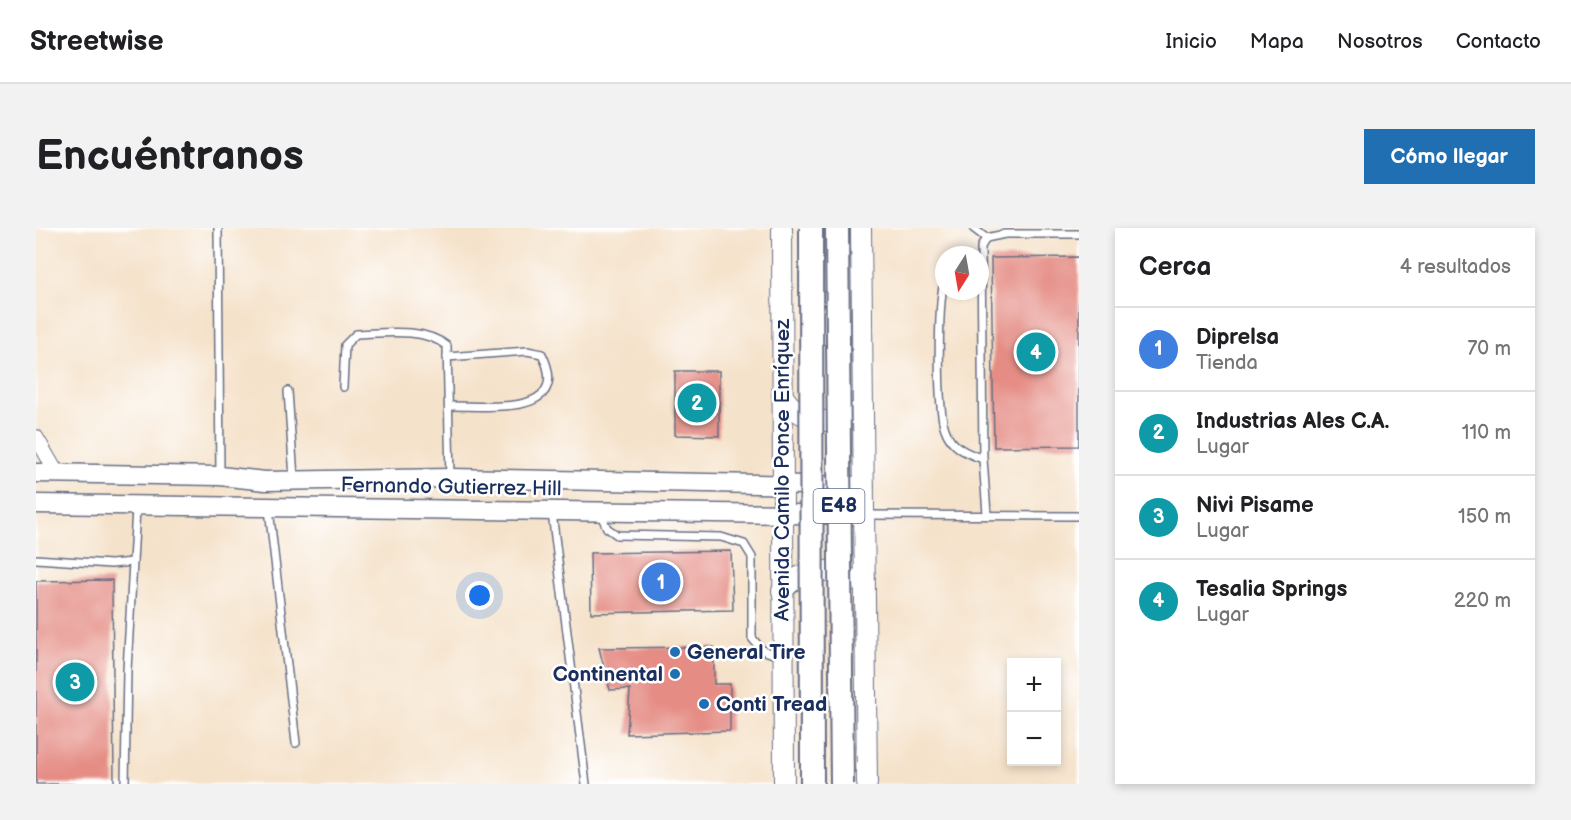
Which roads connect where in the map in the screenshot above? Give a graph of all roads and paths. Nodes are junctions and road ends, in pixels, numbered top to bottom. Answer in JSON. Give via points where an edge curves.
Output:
{"nodes":[{"id":1,"x":218,"y":228,"type":"edge"},
{"id":2,"x":782,"y":228,"type":"edge"},
{"id":3,"x":811,"y":228,"type":"edge"},
{"id":4,"x":837,"y":228,"type":"edge"},
{"id":5,"x":861,"y":228,"type":"edge"},
{"id":6,"x":973,"y":228,"type":"edge"},
{"id":7,"x":1079,"y":234,"type":"edge"},
{"id":8,"x":986,"y":238,"type":"junction"},
{"id":9,"x":982,"y":246,"type":"edge"},
{"id":10,"x":943,"y":300,"type":"edge"},
{"id":11,"x":982,"y":300,"type":"edge"},
{"id":12,"x":447,"y":357,"type":"junction"},
{"id":13,"x":343,"y":387,"type":"dead end"},
{"id":14,"x":288,"y":391,"type":"dead end"},
{"id":15,"x":782,"y":395,"type":"junction"},
{"id":16,"x":863,"y":401,"type":"junction"},
{"id":17,"x":449,"y":406,"type":"junction"},
{"id":18,"x":36,"y":437,"type":"edge"},
{"id":19,"x":983,"y":459,"type":"junction"},
{"id":20,"x":36,"y":473,"type":"edge"},
{"id":21,"x":57,"y":473,"type":"junction"},
{"id":22,"x":220,"y":476,"type":"junction"},
{"id":23,"x":450,"y":478,"type":"junction"},
{"id":24,"x":294,"y":481,"type":"junction"},
{"id":25,"x":782,"y":486,"type":"junction"},
{"id":26,"x":864,"y":486,"type":"junction"},
{"id":27,"x":36,"y":504,"type":"edge"},
{"id":28,"x":136,"y":505,"type":"junction"},
{"id":29,"x":269,"y":507,"type":"junction"},
{"id":30,"x":552,"y":512,"type":"junction"},
{"id":31,"x":600,"y":513,"type":"junction"},
{"id":32,"x":987,"y":514,"type":"junction"},
{"id":33,"x":782,"y":515,"type":"junction"},
{"id":34,"x":864,"y":515,"type":"junction"},
{"id":35,"x":1079,"y":516,"type":"edge"},
{"id":36,"x":36,"y":560,"type":"edge"},
{"id":37,"x":133,"y":562,"type":"junction"},
{"id":38,"x":782,"y":591,"type":"junction"},
{"id":39,"x":864,"y":593,"type":"junction"},
{"id":40,"x":782,"y":657,"type":"junction"},
{"id":41,"x":296,"y":743,"type":"dead end"},
{"id":42,"x":125,"y":784,"type":"edge"},
{"id":43,"x":586,"y":784,"type":"edge"},
{"id":44,"x":784,"y":784,"type":"edge"},
{"id":45,"x":812,"y":784,"type":"edge"},
{"id":46,"x":842,"y":784,"type":"edge"},
{"id":47,"x":867,"y":784,"type":"edge"}],
"edges":[{"from":1,"to":22,"type":"lane"},
{"from":2,"to":15,"type":"main road","name":"Avenida Camilo Ponce Enríquez","number":"E48"},
{"from":3,"to":45,"type":"main road","name":"Avenida Camilo Ponce Enríquez","number":"E48","bridge":true},
{"from":4,"to":46,"type":"main road","number":"E48","bridge":true},
{"from":5,"to":16,"type":"main road","number":"E48"},
{"from":6,"to":8,"type":"lane"},
{"from":7,"to":8,"type":"lane","via":[[1005,234]]},
{"from":8,"to":9,"type":"lane"},
{"from":10,"to":19,"type":"lane","via":[[940,403],[945,430],[960,451]]},
{"from":11,"to":19,"type":"lane"},
{"from":12,"to":13,"type":"lane","via":[[447,346],[436,338],[356,333],[345,345]]},
{"from":12,"to":17,"type":"lane"},
{"from":12,"to":17,"type":"lane","via":[[527,351],[542,354],[550,383],[542,396],[529,404]]},
{"from":14,"to":24,"type":"lane"},
{"from":15,"to":16,"type":"main road","via":[[802,416],[821,421],[849,414]]},
{"from":15,"to":25,"type":"main road","name":"Avenida Camilo Ponce Enríquez","number":"E48"},
{"from":16,"to":26,"type":"main road","number":"E48"},
{"from":17,"to":23,"type":"lane"},
{"from":18,"to":21,"type":"street"},
{"from":19,"to":32,"type":"lane"},
{"from":20,"to":21,"type":"street","name":"Fernando Gutierrez Hill"},
{"from":21,"to":22,"type":"street","name":"Fernando Gutierrez Hill"},
{"from":22,"to":24,"type":"street","name":"Fernando Gutierrez Hill"},
{"from":23,"to":24,"type":"street","name":"Fernando Gutierrez Hill"},
{"from":23,"to":25,"type":"street","name":"Fernando Gutierrez Hill"},
{"from":25,"to":26,"type":"street","name":"Fernando Gutierrez Hill"},
{"from":25,"to":33,"type":"main road","name":"Avenida Camilo Ponce Enríquez","number":"E48"},
{"from":26,"to":34,"type":"main road","number":"E48"},
{"from":27,"to":28,"type":"street","name":"Fernando Gutierrez Hill"},
{"from":28,"to":29,"type":"street","name":"Fernando Gutierrez Hill"},
{"from":28,"to":37,"type":"lane"},
{"from":29,"to":30,"type":"street","name":"Fernando Gutierrez Hill"},
{"from":29,"to":41,"type":"lane"},
{"from":30,"to":31,"type":"street","name":"Fernando Gutierrez Hill"},
{"from":30,"to":43,"type":"lane"},
{"from":31,"to":33,"type":"street","name":"Fernando Gutierrez Hill"},
{"from":31,"to":40,"type":"lane","via":[[607,528],[617,535],[721,537],[744,544],[752,557],[752,638],[762,650]]},
{"from":32,"to":34,"type":"lane"},
{"from":32,"to":35,"type":"lane"},
{"from":33,"to":34,"type":"street","name":"Fernando Gutierrez Hill"},
{"from":33,"to":38,"type":"main road","name":"Avenida Camilo Ponce Enríquez","number":"E48"},
{"from":34,"to":39,"type":"main road","number":"E48"},
{"from":36,"to":37,"type":"lane"},
{"from":37,"to":42,"type":"lane"},
{"from":38,"to":39,"type":"main road","via":[[796,578],[824,570],[851,579]]},
{"from":38,"to":40,"type":"main road","name":"Avenida Camilo Ponce Enríquez","number":"E48"},
{"from":39,"to":47,"type":"main road","number":"E48"},
{"from":40,"to":44,"type":"main road","name":"Avenida Camilo Ponce Enríquez","number":"E48"}]}
